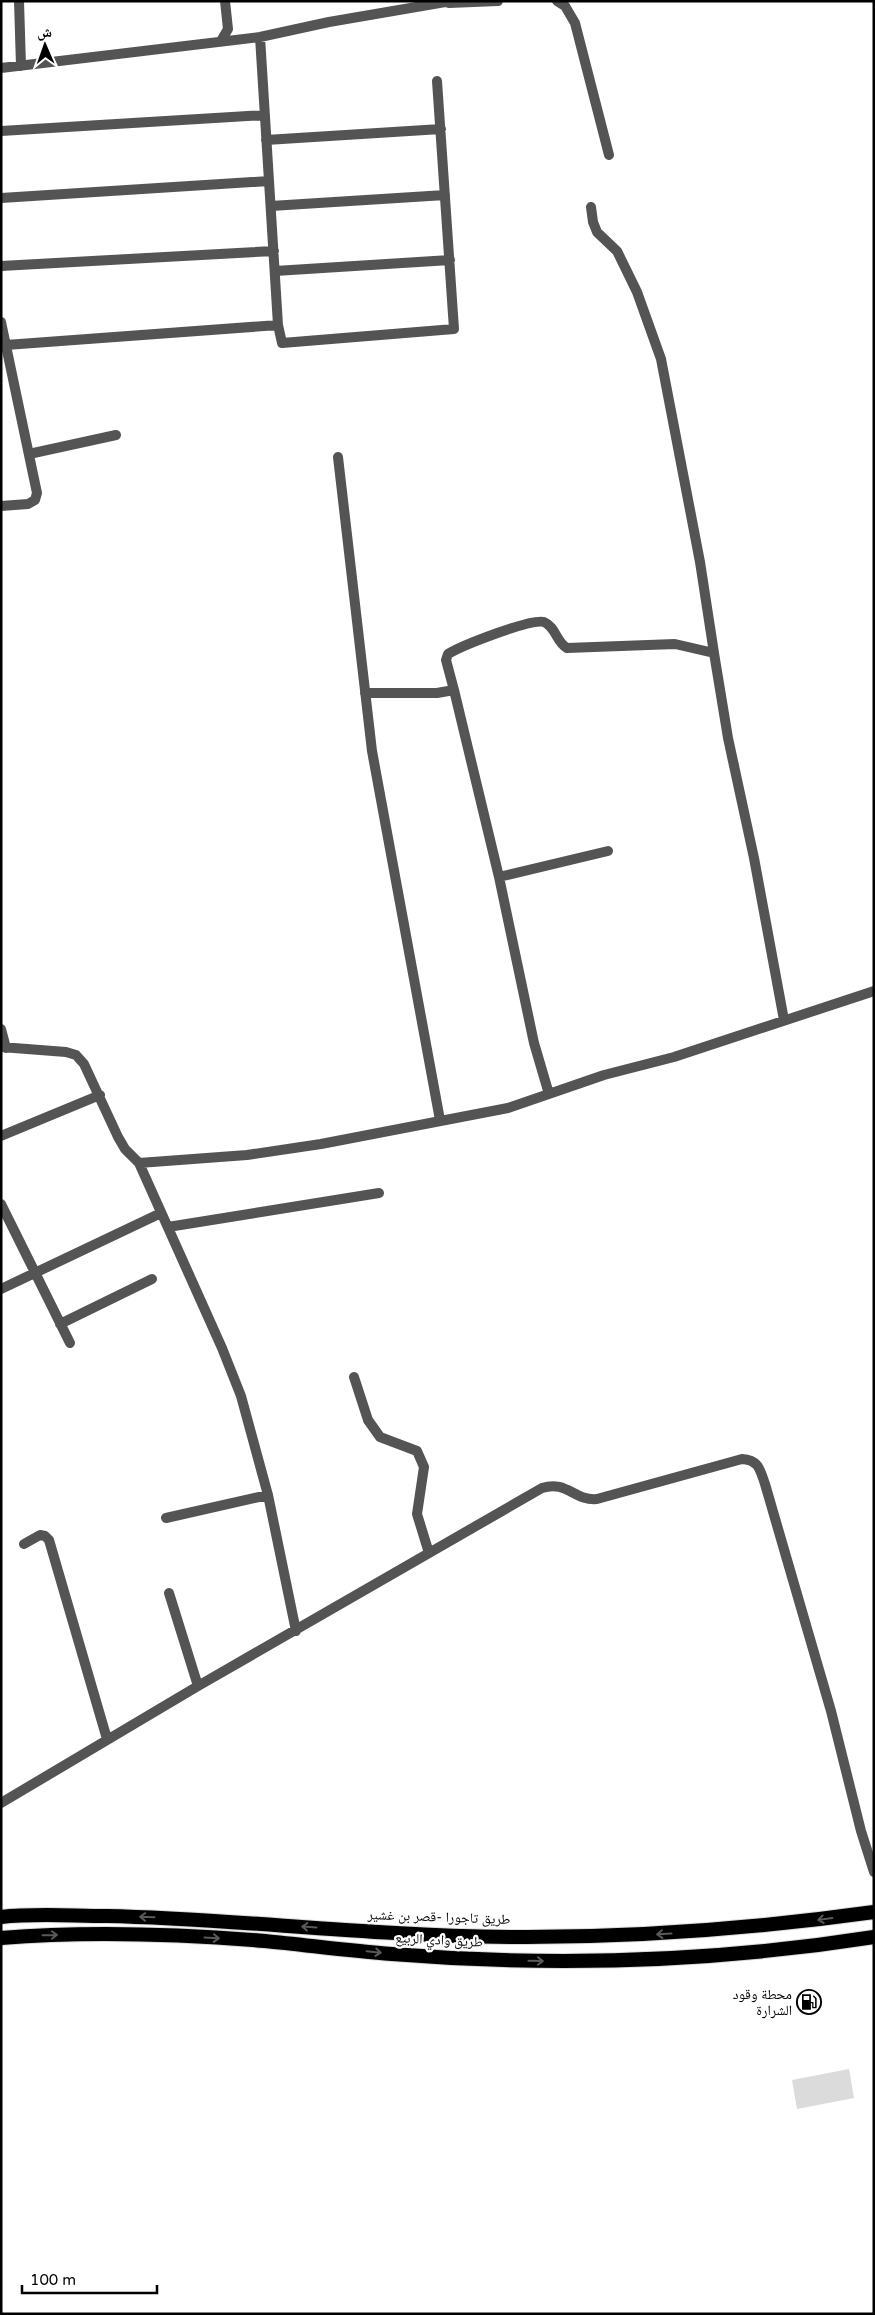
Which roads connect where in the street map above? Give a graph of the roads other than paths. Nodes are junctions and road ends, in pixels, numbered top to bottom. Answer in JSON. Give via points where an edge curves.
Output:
{"nodes":[{"id":1,"x":19,"y":1,"type":"edge"},
{"id":2,"x":225,"y":1,"type":"edge"},
{"id":3,"x":498,"y":1,"type":"edge"},
{"id":4,"x":558,"y":1,"type":"edge"},
{"id":5,"x":450,"y":2,"type":"edge"},
{"id":6,"x":260,"y":37,"type":"junction"},
{"id":7,"x":221,"y":41,"type":"junction"},
{"id":8,"x":21,"y":66,"type":"junction"},
{"id":9,"x":1,"y":68,"type":"edge"},
{"id":10,"x":437,"y":81,"type":"dead end"},
{"id":11,"x":265,"y":115,"type":"junction"},
{"id":12,"x":441,"y":129,"type":"junction"},
{"id":13,"x":1,"y":131,"type":"edge"},
{"id":14,"x":266,"y":140,"type":"junction"},
{"id":15,"x":609,"y":154,"type":"dead end"},
{"id":16,"x":269,"y":181,"type":"junction"},
{"id":17,"x":445,"y":195,"type":"junction"},
{"id":18,"x":1,"y":198,"type":"edge"},
{"id":19,"x":271,"y":206,"type":"junction"},
{"id":20,"x":591,"y":207,"type":"dead end"},
{"id":21,"x":274,"y":251,"type":"junction"},
{"id":22,"x":450,"y":260,"type":"junction"},
{"id":23,"x":1,"y":266,"type":"edge"},
{"id":24,"x":275,"y":271,"type":"junction"},
{"id":25,"x":1,"y":322,"type":"edge"},
{"id":26,"x":278,"y":325,"type":"junction"},
{"id":27,"x":6,"y":345,"type":"junction"},
{"id":28,"x":6,"y":369,"type":"edge"},
{"id":29,"x":116,"y":435,"type":"dead end"},
{"id":30,"x":29,"y":454,"type":"junction"},
{"id":31,"x":338,"y":457,"type":"dead end"},
{"id":32,"x":1,"y":506,"type":"edge"},
{"id":33,"x":714,"y":653,"type":"junction"},
{"id":34,"x":454,"y":690,"type":"junction"},
{"id":35,"x":365,"y":693,"type":"junction"},
{"id":36,"x":608,"y":851,"type":"dead end"},
{"id":37,"x":499,"y":878,"type":"junction"},
{"id":38,"x":874,"y":991,"type":"edge"},
{"id":39,"x":784,"y":1020,"type":"junction"},
{"id":40,"x":1,"y":1029,"type":"edge"},
{"id":41,"x":4,"y":1048,"type":"edge"},
{"id":42,"x":548,"y":1094,"type":"junction"},
{"id":43,"x":100,"y":1095,"type":"junction"},
{"id":44,"x":440,"y":1120,"type":"junction"},
{"id":45,"x":1,"y":1136,"type":"edge"},
{"id":46,"x":139,"y":1163,"type":"junction"},
{"id":47,"x":378,"y":1193,"type":"dead end"},
{"id":48,"x":1,"y":1204,"type":"edge"},
{"id":49,"x":161,"y":1213,"type":"junction"},
{"id":50,"x":168,"y":1227,"type":"junction"},
{"id":51,"x":34,"y":1273,"type":"junction"},
{"id":52,"x":152,"y":1279,"type":"dead end"},
{"id":53,"x":1,"y":1289,"type":"edge"},
{"id":54,"x":60,"y":1324,"type":"junction"},
{"id":55,"x":70,"y":1343,"type":"dead end"},
{"id":56,"x":354,"y":1377,"type":"dead end"},
{"id":57,"x":268,"y":1495,"type":"junction"},
{"id":58,"x":166,"y":1518,"type":"dead end"},
{"id":59,"x":24,"y":1544,"type":"dead end"},
{"id":60,"x":429,"y":1554,"type":"junction"},
{"id":61,"x":169,"y":1593,"type":"dead end"},
{"id":62,"x":296,"y":1631,"type":"junction"},
{"id":63,"x":198,"y":1686,"type":"junction"},
{"id":64,"x":107,"y":1739,"type":"junction"},
{"id":65,"x":1,"y":1803,"type":"edge"},
{"id":66,"x":874,"y":1872,"type":"edge"},
{"id":67,"x":874,"y":1912,"type":"edge"},
{"id":68,"x":1,"y":1917,"type":"edge"},
{"id":69,"x":874,"y":1937,"type":"edge"},
{"id":70,"x":1,"y":1938,"type":"edge"}],
"edges":[{"from":1,"to":8,"type":"street"},
{"from":2,"to":7,"type":"street","via":[[228,29]]},
{"from":3,"to":5,"type":"street"},
{"from":4,"to":15,"type":"street","via":[[575,23]]},
{"from":5,"to":6,"type":"street"},
{"from":6,"to":7,"type":"street"},
{"from":6,"to":11,"type":"street"},
{"from":7,"to":8,"type":"street"},
{"from":8,"to":9,"type":"street"},
{"from":10,"to":12,"type":"street"},
{"from":11,"to":13,"type":"street"},
{"from":11,"to":14,"type":"street"},
{"from":12,"to":14,"type":"street"},
{"from":12,"to":17,"type":"street"},
{"from":14,"to":16,"type":"street"},
{"from":16,"to":18,"type":"street"},
{"from":16,"to":19,"type":"street"},
{"from":17,"to":19,"type":"street"},
{"from":17,"to":22,"type":"street"},
{"from":19,"to":21,"type":"street"},
{"from":20,"to":33,"type":"street","via":[[597,232],[617,251],[637,292],[661,359]]},
{"from":21,"to":23,"type":"street"},
{"from":21,"to":24,"type":"street"},
{"from":22,"to":24,"type":"street"},
{"from":22,"to":26,"type":"street","via":[[454,329],[282,343]]},
{"from":24,"to":26,"type":"street"},
{"from":25,"to":27,"type":"street"},
{"from":26,"to":27,"type":"street"},
{"from":27,"to":28,"type":"street"},
{"from":28,"to":30,"type":"street"},
{"from":29,"to":30,"type":"street"},
{"from":30,"to":32,"type":"street","via":[[37,493],[35,500],[28,504]]},
{"from":31,"to":35,"type":"street"},
{"from":33,"to":34,"type":"street","via":[[675,644],[566,648],[548,624],[538,621],[448,654],[446,660]]},
{"from":33,"to":39,"type":"street"},
{"from":34,"to":35,"type":"street"},
{"from":34,"to":37,"type":"street"},
{"from":35,"to":44,"type":"street","via":[[372,751]]},
{"from":36,"to":37,"type":"street"},
{"from":37,"to":42,"type":"street"},
{"from":38,"to":39,"type":"street"},
{"from":39,"to":42,"type":"street"},
{"from":40,"to":41,"type":"street"},
{"from":41,"to":43,"type":"street","via":[[76,1055]]},
{"from":42,"to":44,"type":"street","via":[[508,1108]]},
{"from":43,"to":45,"type":"street"},
{"from":43,"to":46,"type":"street","via":[[125,1148]]},
{"from":44,"to":46,"type":"street","via":[[247,1155]]},
{"from":46,"to":49,"type":"street"},
{"from":47,"to":50,"type":"street"},
{"from":48,"to":51,"type":"street"},
{"from":49,"to":50,"type":"street"},
{"from":49,"to":51,"type":"street"},
{"from":50,"to":57,"type":"street","via":[[241,1396]]},
{"from":51,"to":53,"type":"street"},
{"from":51,"to":54,"type":"street"},
{"from":52,"to":54,"type":"street"},
{"from":54,"to":55,"type":"street"},
{"from":56,"to":60,"type":"street","via":[[368,1420],[380,1437],[417,1451],[424,1467],[417,1514]]},
{"from":57,"to":58,"type":"street"},
{"from":57,"to":62,"type":"street"},
{"from":59,"to":64,"type":"street","via":[[40,1535],[49,1540]]},
{"from":60,"to":62,"type":"street"},
{"from":60,"to":66,"type":"street","via":[[552,1485],[597,1499],[742,1459],[759,1465],[826,1692]]},
{"from":61,"to":63,"type":"street"},
{"from":62,"to":63,"type":"street"},
{"from":63,"to":64,"type":"street"},
{"from":64,"to":65,"type":"street"},
{"from":67,"to":68,"type":"highway","name":"طريق تاجورا -قصر بن غشير","one_way":true,"via":[[731,1930],[593,1937],[398,1934],[147,1917]]},
{"from":70,"to":69,"type":"highway","name":"طريق وادي الربيع","one_way":true,"via":[[155,1935],[264,1941],[392,1954],[564,1962],[727,1954]]}]}
